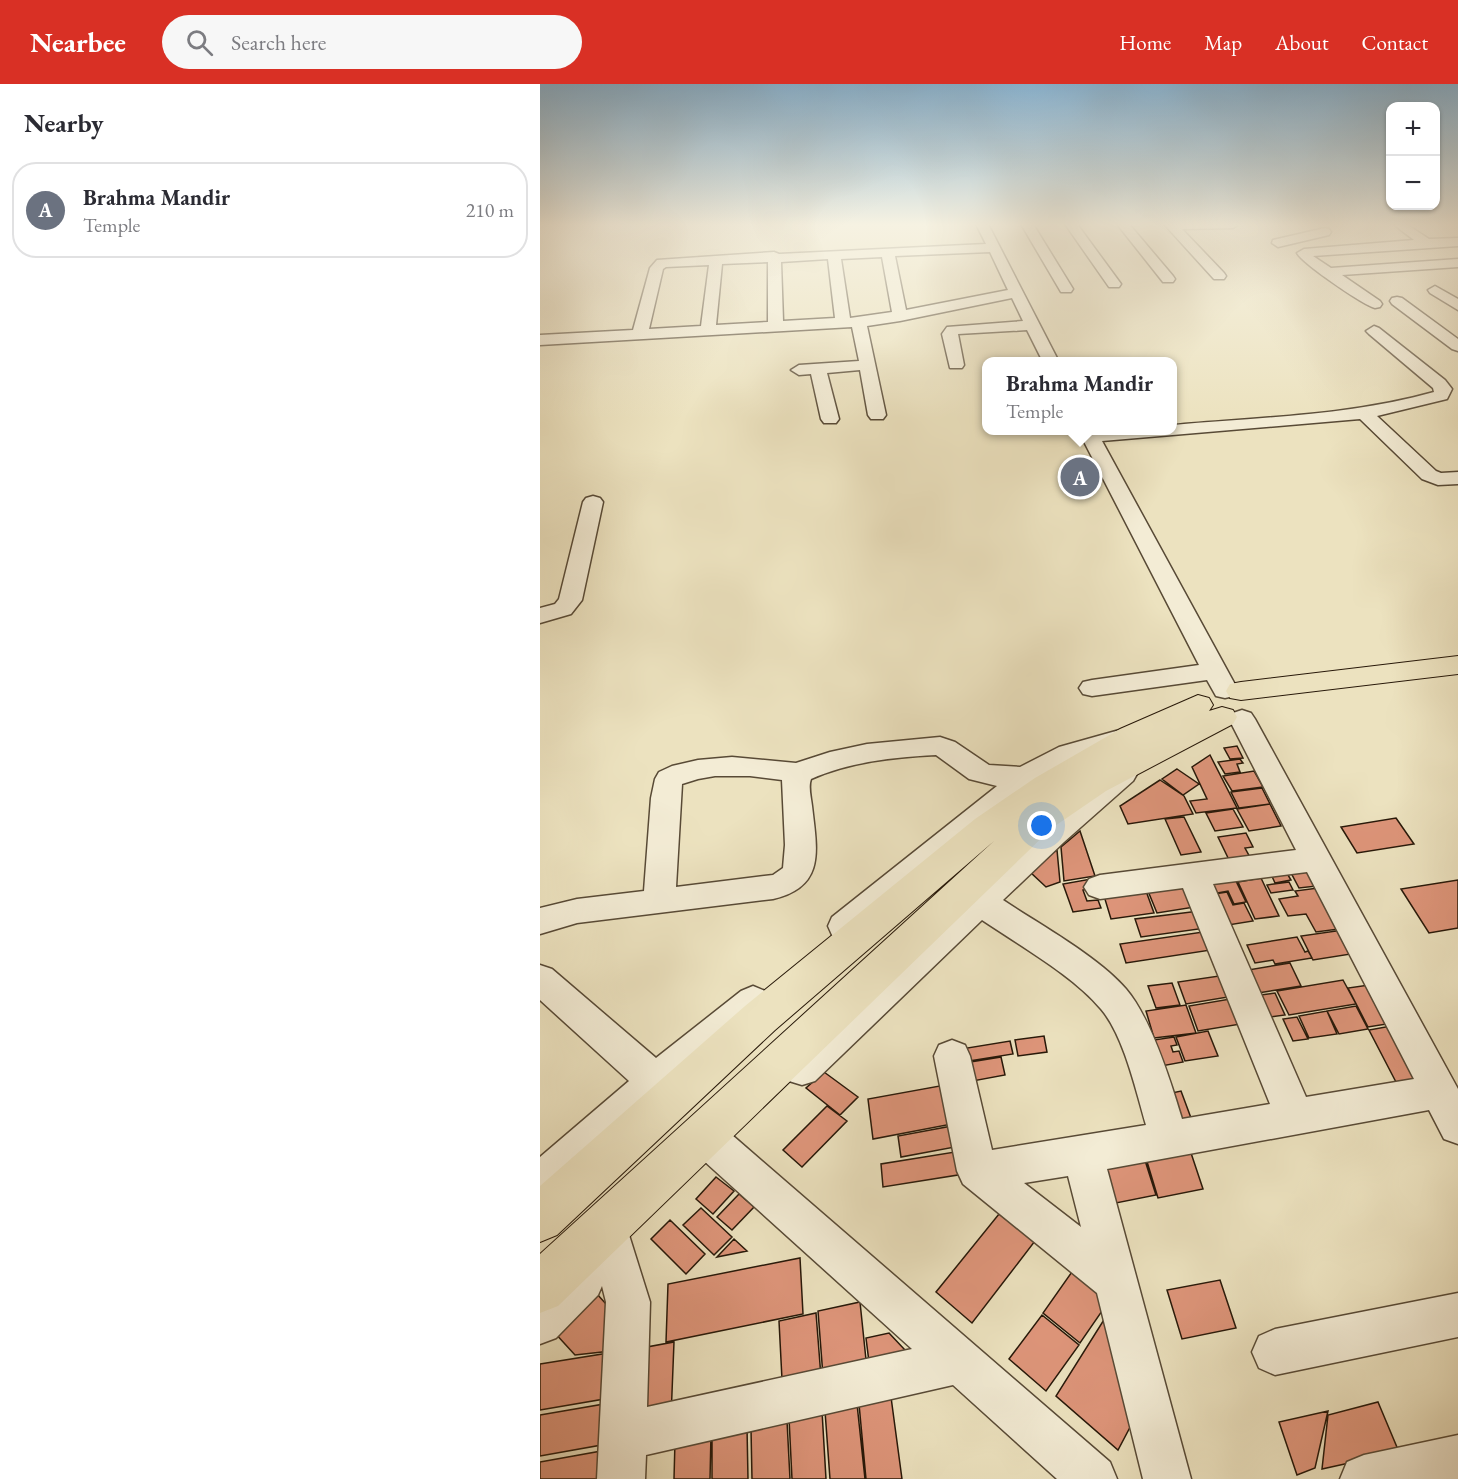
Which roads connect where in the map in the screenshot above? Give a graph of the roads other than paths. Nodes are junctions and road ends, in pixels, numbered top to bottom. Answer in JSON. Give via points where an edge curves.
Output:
{"nodes":[{"id":1,"x":652,"y":289,"type":"edge"},
{"id":2,"x":713,"y":289,"type":"edge"},
{"id":3,"x":775,"y":289,"type":"edge"},
{"id":4,"x":843,"y":289,"type":"edge"},
{"id":5,"x":895,"y":289,"type":"edge"},
{"id":6,"x":1014,"y":289,"type":"edge"},
{"id":7,"x":1353,"y":289,"type":"edge"},
{"id":8,"x":1435,"y":290,"type":"dead end"},
{"id":9,"x":1016,"y":293,"type":"junction"},
{"id":10,"x":1398,"y":301,"type":"dead end"},
{"id":11,"x":1375,"y":304,"type":"dead end"},
{"id":12,"x":1458,"y":306,"type":"edge"},
{"id":13,"x":900,"y":316,"type":"junction"},
{"id":14,"x":851,"y":322,"type":"junction"},
{"id":15,"x":1032,"y":324,"type":"junction"},
{"id":16,"x":776,"y":327,"type":"junction"},
{"id":17,"x":708,"y":331,"type":"junction"},
{"id":18,"x":1374,"y":331,"type":"dead end"},
{"id":19,"x":640,"y":334,"type":"junction"},
{"id":20,"x":540,"y":340,"type":"edge"},
{"id":21,"x":1448,"y":354,"type":"edge"},
{"id":22,"x":1048,"y":357,"type":"edge"},
{"id":23,"x":1414,"y":363,"type":"junction"},
{"id":24,"x":866,"y":365,"type":"junction"},
{"id":25,"x":956,"y":365,"type":"dead end"},
{"id":26,"x":818,"y":369,"type":"junction"},
{"id":27,"x":799,"y":370,"type":"dead end"},
{"id":28,"x":1364,"y":413,"type":"junction"},
{"id":29,"x":877,"y":415,"type":"dead end"},
{"id":30,"x":830,"y":419,"type":"dead end"},
{"id":31,"x":1177,"y":430,"type":"edge"},
{"id":32,"x":1090,"y":435,"type":"edge"},
{"id":33,"x":1458,"y":478,"type":"edge"},
{"id":34,"x":593,"y":502,"type":"dead end"},
{"id":35,"x":540,"y":616,"type":"edge"},
{"id":36,"x":1458,"y":665,"type":"edge"},
{"id":37,"x":1458,"y":687,"type":"edge"},
{"id":38,"x":1092,"y":688,"type":"dead end"},
{"id":39,"x":1230,"y":700,"type":"junction"},
{"id":40,"x":1135,"y":748,"type":"junction"},
{"id":41,"x":798,"y":773,"type":"junction"},
{"id":42,"x":1025,"y":777,"type":"junction"},
{"id":43,"x":1316,"y":859,"type":"junction"},
{"id":44,"x":1193,"y":875,"type":"junction"},
{"id":45,"x":1100,"y":887,"type":"dead end"},
{"id":46,"x":659,"y":901,"type":"junction"},
{"id":47,"x":981,"y":902,"type":"junction"},
{"id":48,"x":540,"y":921,"type":"edge"},
{"id":49,"x":540,"y":979,"type":"edge"},
{"id":50,"x":952,"y":1056,"type":"dead end"},
{"id":51,"x":655,"y":1081,"type":"junction"},
{"id":52,"x":1439,"y":1091,"type":"junction"},
{"id":53,"x":1296,"y":1117,"type":"junction"},
{"id":54,"x":1458,"y":1126,"type":"edge"},
{"id":55,"x":1169,"y":1140,"type":"junction"},
{"id":56,"x":718,"y":1148,"type":"junction"},
{"id":57,"x":1083,"y":1155,"type":"junction"},
{"id":58,"x":978,"y":1171,"type":"junction"},
{"id":59,"x":540,"y":1183,"type":"edge"},
{"id":60,"x":540,"y":1218,"type":"edge"},
{"id":61,"x":614,"y":1250,"type":"junction"},
{"id":62,"x":1116,"y":1281,"type":"junction"},
{"id":63,"x":540,"y":1288,"type":"edge"},
{"id":64,"x":1458,"y":1315,"type":"edge"},
{"id":65,"x":540,"y":1322,"type":"edge"},
{"id":66,"x":1275,"y":1353,"type":"dead end"},
{"id":67,"x":959,"y":1361,"type":"junction"},
{"id":68,"x":622,"y":1458,"type":"edge"},
{"id":69,"x":1458,"y":1459,"type":"edge"},
{"id":70,"x":1093,"y":1479,"type":"edge"},
{"id":71,"x":1167,"y":1479,"type":"edge"},
{"id":72,"x":1364,"y":1479,"type":"edge"}],
"edges":[{"from":1,"to":19,"type":"street"},
{"from":2,"to":17,"type":"street"},
{"from":3,"to":16,"type":"street"},
{"from":4,"to":14,"type":"street"},
{"from":5,"to":13,"type":"street"},
{"from":6,"to":9,"type":"street"},
{"from":7,"to":11,"type":"street"},
{"from":8,"to":12,"type":"street"},
{"from":9,"to":13,"type":"street"},
{"from":9,"to":15,"type":"street"},
{"from":10,"to":21,"type":"street"},
{"from":13,"to":14,"type":"street"},
{"from":14,"to":16,"type":"street"},
{"from":14,"to":24,"type":"street"},
{"from":15,"to":22,"type":"street"},
{"from":15,"to":25,"type":"street","via":[[952,330]]},
{"from":16,"to":17,"type":"street"},
{"from":17,"to":19,"type":"street"},
{"from":18,"to":23,"type":"street"},
{"from":19,"to":20,"type":"street"},
{"from":21,"to":23,"type":"street"},
{"from":23,"to":28,"type":"street","via":[[1439,384],[1443,389],[1441,395]]},
{"from":24,"to":26,"type":"street"},
{"from":24,"to":29,"type":"street"},
{"from":26,"to":27,"type":"street"},
{"from":26,"to":30,"type":"street"},
{"from":28,"to":31,"type":"street"},
{"from":28,"to":33,"type":"street","via":[[1429,475]]},
{"from":32,"to":39,"type":"street"},
{"from":34,"to":35,"type":"street","via":[[570,600],[563,609]]},
{"from":36,"to":39,"type":"main road"},
{"from":37,"to":39,"type":"main road"},
{"from":38,"to":39,"type":"street"},
{"from":39,"to":40,"type":"main road"},
{"from":39,"to":43,"type":"street"},
{"from":40,"to":42,"type":"street","via":[[1069,753]]},
{"from":40,"to":47,"type":"street"},
{"from":40,"to":60,"type":"main road","via":[[1047,786],[987,828],[760,1018]]},
{"from":40,"to":63,"type":"main road","via":[[1094,783],[1040,819]]},
{"from":41,"to":42,"type":"street","via":[[845,758],[939,746],[951,750],[977,771],[991,776]]},
{"from":41,"to":46,"type":"street","via":[[795,783],[800,861],[794,877],[774,887]]},
{"from":41,"to":46,"type":"street","via":[[744,766],[689,771],[669,779]]},
{"from":42,"to":51,"type":"street"},
{"from":43,"to":44,"type":"street"},
{"from":43,"to":52,"type":"street"},
{"from":44,"to":45,"type":"street"},
{"from":44,"to":53,"type":"street"},
{"from":46,"to":48,"type":"street","via":[[577,910]]},
{"from":47,"to":55,"type":"street","via":[[1085,973],[1113,998],[1124,1014],[1149,1074]]},
{"from":47,"to":56,"type":"street"},
{"from":49,"to":51,"type":"street"},
{"from":50,"to":58,"type":"street"},
{"from":51,"to":59,"type":"street"},
{"from":52,"to":53,"type":"street"},
{"from":52,"to":54,"type":"street"},
{"from":53,"to":55,"type":"street"},
{"from":55,"to":57,"type":"street"},
{"from":56,"to":61,"type":"street"},
{"from":56,"to":67,"type":"street"},
{"from":57,"to":58,"type":"street"},
{"from":57,"to":62,"type":"street"},
{"from":58,"to":62,"type":"street"},
{"from":61,"to":65,"type":"street"},
{"from":61,"to":68,"type":"street","via":[[628,1302]]},
{"from":62,"to":71,"type":"street"},
{"from":64,"to":66,"type":"street"},
{"from":67,"to":68,"type":"street"},
{"from":67,"to":70,"type":"street"},
{"from":69,"to":72,"type":"street"}]}
